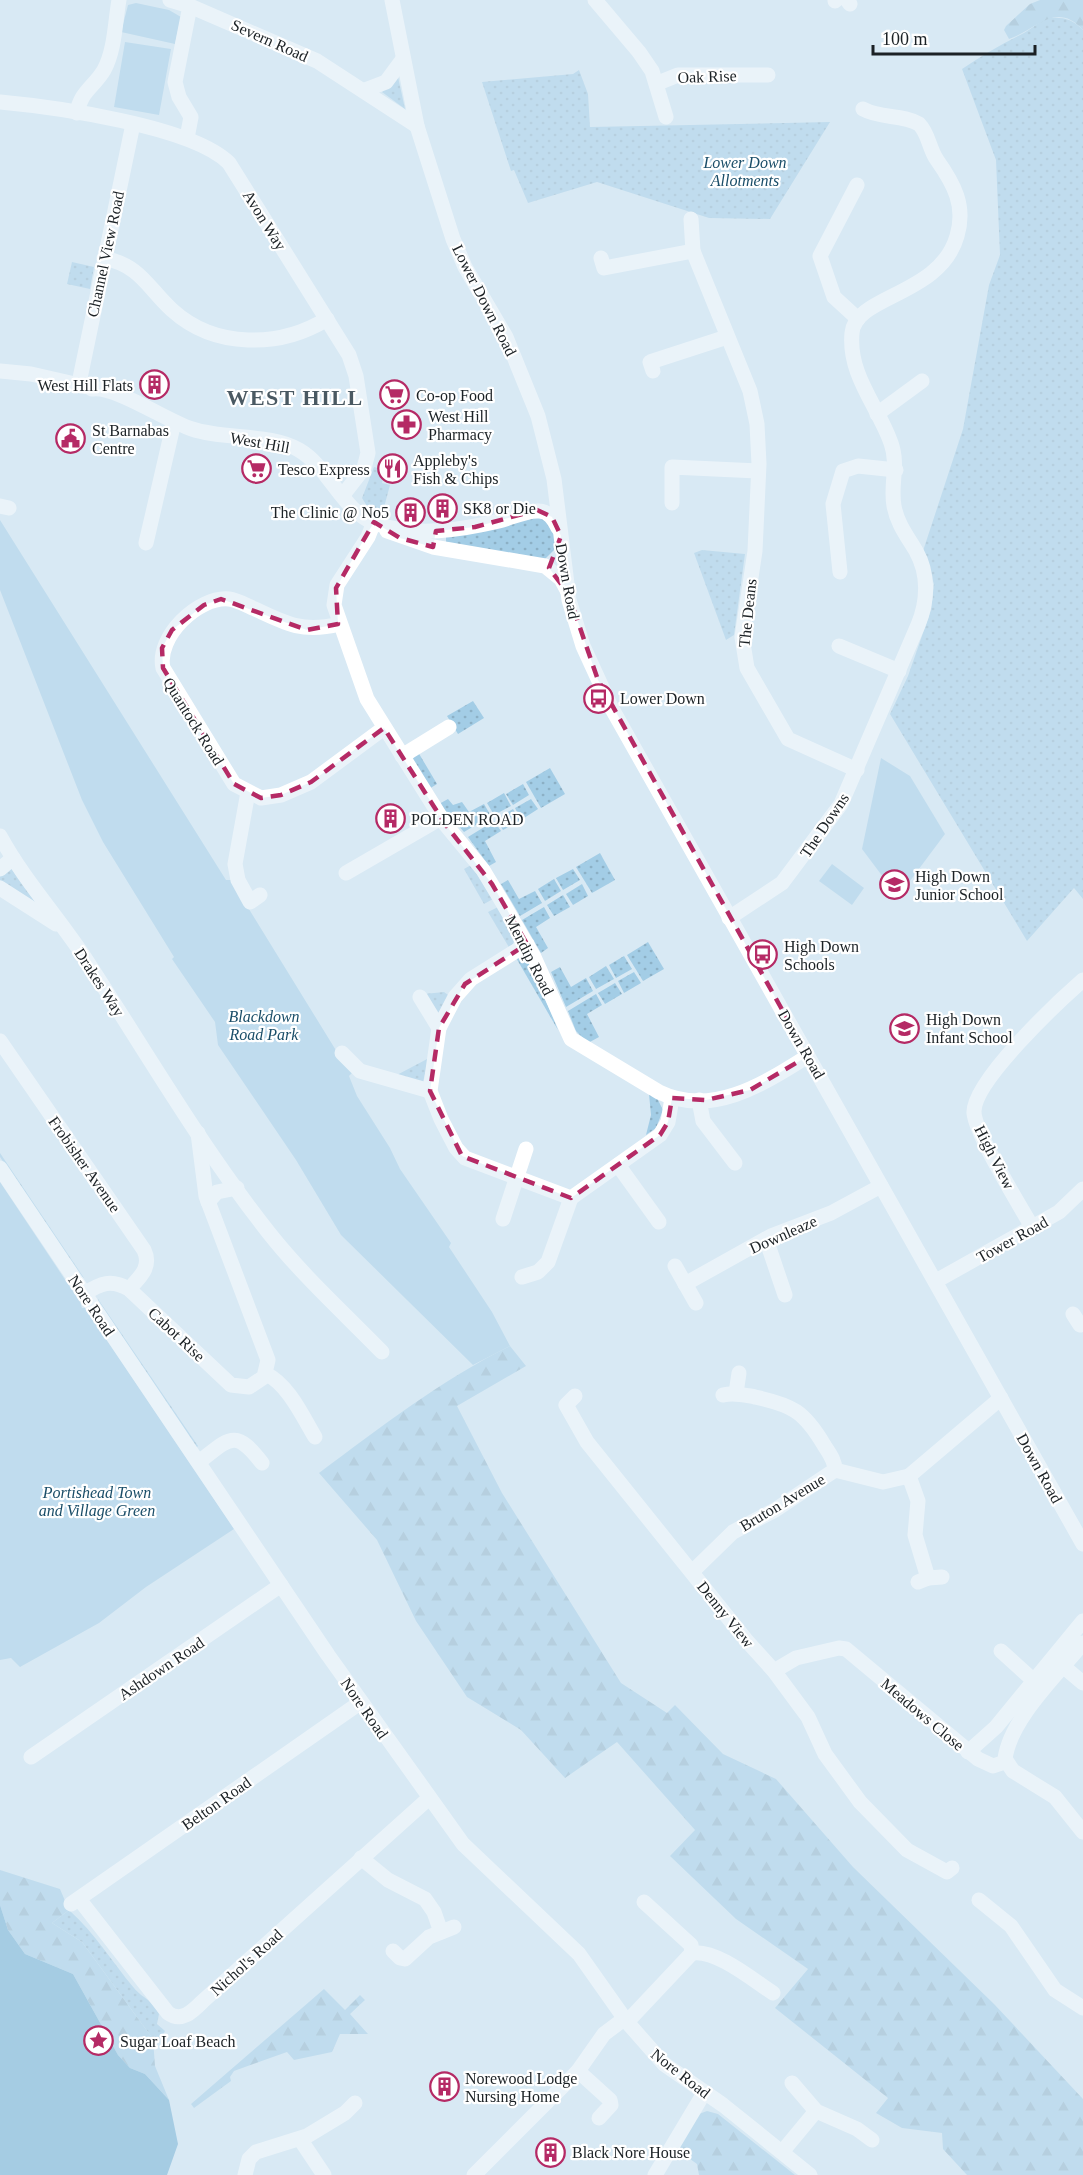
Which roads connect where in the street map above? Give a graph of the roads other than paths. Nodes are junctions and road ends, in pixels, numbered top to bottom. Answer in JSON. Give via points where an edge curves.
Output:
{"nodes":[{"id":1,"x":119,"y":0,"type":"edge"},
{"id":2,"x":170,"y":0,"type":"edge"},
{"id":3,"x":392,"y":0,"type":"edge"},
{"id":4,"x":595,"y":0,"type":"edge"},
{"id":5,"x":190,"y":6,"type":"junction"},
{"id":6,"x":403,"y":59,"type":"junction"},
{"id":7,"x":761,"y":72,"type":"dead end"},
{"id":8,"x":658,"y":83,"type":"junction"},
{"id":9,"x":364,"y":90,"type":"junction"},
{"id":10,"x":0,"y":102,"type":"edge"},
{"id":11,"x":77,"y":113,"type":"junction"},
{"id":12,"x":867,"y":114,"type":"dead end"},
{"id":13,"x":666,"y":117,"type":"dead end"},
{"id":14,"x":133,"y":124,"type":"junction"},
{"id":15,"x":417,"y":126,"type":"junction"},
{"id":16,"x":187,"y":138,"type":"junction"},
{"id":17,"x":857,"y":191,"type":"dead end"},
{"id":18,"x":690,"y":219,"type":"dead end"},
{"id":19,"x":693,"y":251,"type":"junction"},
{"id":20,"x":104,"y":258,"type":"junction"},
{"id":21,"x":603,"y":268,"type":"dead end"},
{"id":22,"x":858,"y":318,"type":"junction"},
{"id":23,"x":327,"y":319,"type":"junction"},
{"id":24,"x":727,"y":337,"type":"junction"},
{"id":25,"x":650,"y":362,"type":"dead end"},
{"id":26,"x":0,"y":370,"type":"edge"},
{"id":27,"x":85,"y":386,"type":"junction"},
{"id":28,"x":919,"y":388,"type":"dead end"},
{"id":29,"x":877,"y":414,"type":"junction"},
{"id":30,"x":174,"y":422,"type":"junction"},
{"id":31,"x":896,"y":470,"type":"junction"},
{"id":32,"x":758,"y":471,"type":"junction"},
{"id":33,"x":554,"y":479,"type":"junction"},
{"id":34,"x":343,"y":495,"type":"junction"},
{"id":35,"x":672,"y":503,"type":"dead end"},
{"id":36,"x":537,"y":510,"type":"junction"},
{"id":37,"x":376,"y":523,"type":"junction"},
{"id":38,"x":436,"y":531,"type":"junction"},
{"id":39,"x":560,"y":534,"type":"junction"},
{"id":40,"x":146,"y":543,"type":"dead end"},
{"id":41,"x":433,"y":547,"type":"junction"},
{"id":42,"x":545,"y":566,"type":"junction"},
{"id":43,"x":835,"y":568,"type":"dead end"},
{"id":44,"x":568,"y":592,"type":"junction"},
{"id":45,"x":339,"y":624,"type":"junction"},
{"id":46,"x":839,"y":646,"type":"dead end"},
{"id":47,"x":899,"y":671,"type":"junction"},
{"id":48,"x":449,"y":727,"type":"dead end"},
{"id":49,"x":384,"y":728,"type":"junction"},
{"id":50,"x":402,"y":756,"type":"junction"},
{"id":51,"x":857,"y":770,"type":"junction"},
{"id":52,"x":248,"y":792,"type":"junction"},
{"id":53,"x":441,"y":818,"type":"junction"},
{"id":54,"x":0,"y":836,"type":"edge"},
{"id":55,"x":13,"y":858,"type":"junction"},
{"id":56,"x":0,"y":869,"type":"edge"},
{"id":57,"x":346,"y":874,"type":"dead end"},
{"id":58,"x":0,"y":888,"type":"edge"},
{"id":59,"x":260,"y":895,"type":"dead end"},
{"id":60,"x":729,"y":918,"type":"junction"},
{"id":61,"x":68,"y":933,"type":"junction"},
{"id":62,"x":527,"y":944,"type":"junction"},
{"id":63,"x":1080,"y":977,"type":"edge"},
{"id":64,"x":420,"y":997,"type":"dead end"},
{"id":65,"x":439,"y":1028,"type":"junction"},
{"id":66,"x":0,"y":1041,"type":"edge"},
{"id":67,"x":342,"y":1053,"type":"dead end"},
{"id":68,"x":808,"y":1056,"type":"junction"},
{"id":69,"x":430,"y":1091,"type":"junction"},
{"id":70,"x":672,"y":1098,"type":"junction"},
{"id":71,"x":699,"y":1100,"type":"junction"},
{"id":72,"x":197,"y":1130,"type":"junction"},
{"id":73,"x":525,"y":1148,"type":"dead end"},
{"id":74,"x":735,"y":1163,"type":"dead end"},
{"id":75,"x":618,"y":1166,"type":"junction"},
{"id":76,"x":0,"y":1168,"type":"edge"},
{"id":77,"x":517,"y":1178,"type":"junction"},
{"id":78,"x":881,"y":1186,"type":"junction"},
{"id":79,"x":237,"y":1188,"type":"junction"},
{"id":80,"x":1083,"y":1189,"type":"edge"},
{"id":81,"x":572,"y":1198,"type":"junction"},
{"id":82,"x":208,"y":1202,"type":"junction"},
{"id":83,"x":504,"y":1219,"type":"dead end"},
{"id":84,"x":659,"y":1222,"type":"dead end"},
{"id":85,"x":1032,"y":1227,"type":"junction"},
{"id":86,"x":766,"y":1239,"type":"junction"},
{"id":87,"x":675,"y":1266,"type":"dead end"},
{"id":88,"x":522,"y":1277,"type":"dead end"},
{"id":89,"x":936,"y":1281,"type":"junction"},
{"id":90,"x":685,"y":1284,"type":"junction"},
{"id":91,"x":785,"y":1284,"type":"dead end"},
{"id":92,"x":129,"y":1289,"type":"junction"},
{"id":93,"x":84,"y":1294,"type":"junction"},
{"id":94,"x":696,"y":1303,"type":"dead end"},
{"id":95,"x":382,"y":1352,"type":"dead end"},
{"id":96,"x":739,"y":1373,"type":"dead end"},
{"id":97,"x":266,"y":1374,"type":"junction"},
{"id":98,"x":1001,"y":1398,"type":"junction"},
{"id":99,"x":567,"y":1403,"type":"dead end"},
{"id":100,"x":312,"y":1426,"type":"dead end"},
{"id":101,"x":199,"y":1462,"type":"junction"},
{"id":102,"x":262,"y":1463,"type":"dead end"},
{"id":103,"x":835,"y":1470,"type":"junction"},
{"id":104,"x":909,"y":1476,"type":"junction"},
{"id":105,"x":1083,"y":1544,"type":"edge"},
{"id":106,"x":692,"y":1572,"type":"junction"},
{"id":107,"x":930,"y":1579,"type":"dead end"},
{"id":108,"x":281,"y":1585,"type":"junction"},
{"id":109,"x":1083,"y":1621,"type":"edge"},
{"id":110,"x":1083,"y":1642,"type":"edge"},
{"id":111,"x":1001,"y":1651,"type":"dead end"},
{"id":112,"x":1064,"y":1667,"type":"junction"},
{"id":113,"x":774,"y":1671,"type":"junction"},
{"id":114,"x":1033,"y":1680,"type":"junction"},
{"id":115,"x":1083,"y":1683,"type":"edge"},
{"id":116,"x":361,"y":1702,"type":"junction"},
{"id":117,"x":968,"y":1752,"type":"junction"},
{"id":118,"x":39,"y":1756,"type":"dead end"},
{"id":119,"x":1005,"y":1762,"type":"junction"},
{"id":120,"x":428,"y":1799,"type":"junction"},
{"id":121,"x":1083,"y":1832,"type":"edge"},
{"id":122,"x":361,"y":1858,"type":"junction"},
{"id":123,"x":952,"y":1868,"type":"dead end"},
{"id":124,"x":75,"y":1901,"type":"joint"},
{"id":125,"x":644,"y":1902,"type":"dead end"},
{"id":126,"x":984,"y":1909,"type":"dead end"},
{"id":127,"x":393,"y":1951,"type":"dead end"},
{"id":128,"x":692,"y":1953,"type":"junction"},
{"id":129,"x":773,"y":1993,"type":"dead end"},
{"id":130,"x":1083,"y":2008,"type":"edge"},
{"id":131,"x":626,"y":2020,"type":"junction"},
{"id":132,"x":578,"y":2071,"type":"junction"},
{"id":133,"x":792,"y":2083,"type":"dead end"},
{"id":134,"x":704,"y":2093,"type":"junction"},
{"id":135,"x":816,"y":2111,"type":"junction"},
{"id":136,"x":350,"y":2112,"type":"dead end"},
{"id":137,"x":599,"y":2118,"type":"dead end"},
{"id":138,"x":300,"y":2139,"type":"junction"},
{"id":139,"x":872,"y":2140,"type":"dead end"},
{"id":140,"x":782,"y":2152,"type":"junction"},
{"id":141,"x":245,"y":2175,"type":"edge"},
{"id":142,"x":324,"y":2175,"type":"edge"},
{"id":143,"x":474,"y":2175,"type":"edge"},
{"id":144,"x":655,"y":2175,"type":"edge"},
{"id":145,"x":810,"y":2175,"type":"edge"}],
"edges":[{"from":1,"to":11,"type":"street","via":[[107,62],[81,96]]},
{"from":2,"to":5,"type":"street","name":"Severn Road"},
{"from":3,"to":6,"type":"street","name":"Lower Down Road"},
{"from":4,"to":8,"type":"street","via":[[639,51]]},
{"from":5,"to":9,"type":"street","name":"Severn Road","via":[[317,61]]},
{"from":5,"to":16,"type":"street","via":[[175,81],[191,117]]},
{"from":6,"to":9,"type":"street","via":[[386,82]]},
{"from":6,"to":15,"type":"street","name":"Lower Down Road"},
{"from":7,"to":8,"type":"street","name":"Oak Rise","via":[[678,75]]},
{"from":8,"to":13,"type":"street"},
{"from":9,"to":15,"type":"street","name":"Severn Road"},
{"from":10,"to":11,"type":"street","name":"Avon Way"},
{"from":11,"to":14,"type":"street","name":"Avon Way"},
{"from":12,"to":22,"type":"street","via":[[919,124],[934,166],[949,176],[958,197],[958,230],[941,266],[928,278],[870,307]]},
{"from":14,"to":16,"type":"street","name":"Avon Way"},
{"from":14,"to":20,"type":"street","name":"Channel View Road"},
{"from":15,"to":33,"type":"street","name":"Lower Down Road","via":[[461,259],[498,320],[530,395]]},
{"from":16,"to":23,"type":"street","name":"Avon Way","via":[[215,150],[229,163]]},
{"from":17,"to":22,"type":"street","via":[[814,250],[834,297]]},
{"from":18,"to":19,"type":"street","name":"The Deans"},
{"from":19,"to":21,"type":"street"},
{"from":19,"to":24,"type":"street","name":"The Deans"},
{"from":20,"to":23,"type":"street","via":[[132,267],[180,316],[223,336],[273,340],[301,333]]},
{"from":20,"to":27,"type":"street","name":"Channel View Road"},
{"from":22,"to":29,"type":"street","name":"The Downs","via":[[852,335],[853,357]]},
{"from":23,"to":34,"type":"street","name":"Avon Way","via":[[351,360],[367,442],[364,468]]},
{"from":24,"to":25,"type":"street"},
{"from":24,"to":32,"type":"street","name":"The Deans","via":[[754,406]]},
{"from":26,"to":27,"type":"street","name":"West Hill"},
{"from":27,"to":30,"type":"street","name":"West Hill","via":[[100,387]]},
{"from":28,"to":29,"type":"street"},
{"from":29,"to":31,"type":"street","name":"The Downs","via":[[891,442]]},
{"from":30,"to":34,"type":"street","name":"West Hill","via":[[201,432],[296,448]]},
{"from":30,"to":40,"type":"street"},
{"from":31,"to":43,"type":"street","via":[[848,466],[843,471],[833,501]]},
{"from":31,"to":47,"type":"street","name":"The Downs","via":[[894,507],[919,558],[926,584],[923,612]]},
{"from":32,"to":35,"type":"street","via":[[672,460]]},
{"from":32,"to":51,"type":"street","name":"The Deans","via":[[754,551],[742,637],[747,668],[788,739]]},
{"from":33,"to":36,"type":"street","via":[[553,495]]},
{"from":33,"to":39,"type":"street","name":"Lower Down Road"},
{"from":34,"to":37,"type":"street","name":"West Hill","via":[[363,517]]},
{"from":36,"to":38,"type":"street","via":[[475,527]]},
{"from":36,"to":39,"type":"street","via":[[552,517]]},
{"from":37,"to":38,"type":"street"},
{"from":37,"to":41,"type":"street","name":"West Hill","via":[[400,538]]},
{"from":37,"to":45,"type":"street","name":"Mendip Road","via":[[336,588],[334,605]]},
{"from":38,"to":41,"type":"street"},
{"from":39,"to":42,"type":"street","via":[[556,555]]},
{"from":39,"to":44,"type":"street","name":"Down Road"},
{"from":41,"to":42,"type":"street","name":"West Hill"},
{"from":42,"to":44,"type":"street","via":[[561,579]]},
{"from":44,"to":60,"type":"street","name":"Down Road","via":[[583,646],[601,688]]},
{"from":45,"to":49,"type":"street","name":"Mendip Road","via":[[365,694]]},
{"from":45,"to":52,"type":"street","name":"Quantock Road","via":[[307,630],[224,599],[204,605],[165,640],[161,657],[165,675],[232,782]]},
{"from":46,"to":47,"type":"street"},
{"from":47,"to":51,"type":"street","name":"The Downs"},
{"from":48,"to":50,"type":"street"},
{"from":49,"to":50,"type":"street","name":"Mendip Road"},
{"from":49,"to":52,"type":"street","via":[[300,788],[265,798]]},
{"from":50,"to":53,"type":"street","name":"Mendip Road"},
{"from":51,"to":60,"type":"street","name":"The Downs","via":[[841,804],[782,883]]},
{"from":52,"to":59,"type":"street","via":[[236,870],[250,902]]},
{"from":53,"to":57,"type":"street"},
{"from":53,"to":62,"type":"street","name":"Mendip Road","via":[[483,870]]},
{"from":54,"to":55,"type":"street","name":"Drakes Way"},
{"from":55,"to":56,"type":"street"},
{"from":55,"to":61,"type":"street","name":"Drakes Way"},
{"from":58,"to":61,"type":"street"},
{"from":60,"to":68,"type":"street","name":"Down Road"},
{"from":61,"to":72,"type":"street","name":"Drakes Way"},
{"from":62,"to":65,"type":"street","via":[[465,984]]},
{"from":62,"to":70,"type":"street","name":"Mendip Road","via":[[571,1038]]},
{"from":63,"to":85,"type":"street","name":"High View","via":[[983,1086],[975,1104],[974,1116],[981,1134]]},
{"from":64,"to":65,"type":"street"},
{"from":65,"to":69,"type":"street"},
{"from":66,"to":92,"type":"street","name":"Frobisher Avenue","via":[[144,1250],[146,1269]]},
{"from":67,"to":69,"type":"street","via":[[360,1071]]},
{"from":68,"to":71,"type":"street","name":"Mendip Road","via":[[750,1090]]},
{"from":68,"to":78,"type":"street","name":"Down Road"},
{"from":69,"to":77,"type":"street","via":[[462,1156]]},
{"from":70,"to":71,"type":"street","name":"Mendip Road"},
{"from":70,"to":75,"type":"street","via":[[663,1131]]},
{"from":71,"to":74,"type":"street","via":[[703,1120]]},
{"from":72,"to":79,"type":"street","name":"Drakes Way"},
{"from":72,"to":82,"type":"street","name":"Drakes Way"},
{"from":73,"to":77,"type":"street"},
{"from":75,"to":81,"type":"street"},
{"from":75,"to":84,"type":"street"},
{"from":76,"to":93,"type":"street","name":"Nore Road"},
{"from":77,"to":81,"type":"street"},
{"from":77,"to":83,"type":"street"},
{"from":78,"to":86,"type":"street","name":"Downleaze","via":[[837,1210]]},
{"from":78,"to":89,"type":"street","name":"Down Road"},
{"from":79,"to":82,"type":"street","via":[[217,1192]]},
{"from":79,"to":95,"type":"street","name":"Drakes Way","via":[[283,1249],[360,1320]]},
{"from":80,"to":85,"type":"street","name":"Tower Road","via":[[1059,1212]]},
{"from":81,"to":88,"type":"street","via":[[548,1262]]},
{"from":82,"to":97,"type":"street","via":[[268,1360]]},
{"from":85,"to":89,"type":"street","name":"Tower Road"},
{"from":86,"to":90,"type":"street","name":"Downleaze"},
{"from":86,"to":91,"type":"street"},
{"from":87,"to":90,"type":"street"},
{"from":89,"to":98,"type":"street","name":"Down Road"},
{"from":90,"to":94,"type":"street"},
{"from":92,"to":93,"type":"street","via":[[109,1282]]},
{"from":92,"to":97,"type":"street","name":"Cabot Rise","via":[[231,1385],[249,1387]]},
{"from":93,"to":101,"type":"street","name":"Nore Road"},
{"from":96,"to":103,"type":"street","via":[[729,1394],[779,1402],[797,1410],[814,1429]]},
{"from":97,"to":100,"type":"street","via":[[279,1384]]},
{"from":98,"to":104,"type":"street"},
{"from":98,"to":105,"type":"street","name":"Down Road"},
{"from":99,"to":106,"type":"street","name":"Denny View","via":[[596,1454]]},
{"from":101,"to":102,"type":"street","via":[[233,1439],[246,1443]]},
{"from":101,"to":108,"type":"street","name":"Nore Road"},
{"from":103,"to":104,"type":"street","name":"Bruton Avenue","via":[[887,1482]]},
{"from":103,"to":106,"type":"street","name":"Bruton Avenue","via":[[734,1532]]},
{"from":104,"to":107,"type":"street","via":[[918,1501],[916,1537]]},
{"from":106,"to":113,"type":"street","name":"Denny View"},
{"from":108,"to":116,"type":"street","name":"Nore Road"},
{"from":108,"to":118,"type":"street","name":"Ashdown Road"},
{"from":109,"to":114,"type":"street"},
{"from":110,"to":112,"type":"street"},
{"from":111,"to":114,"type":"street"},
{"from":112,"to":115,"type":"street"},
{"from":112,"to":119,"type":"street","via":[[1021,1720],[1007,1748]]},
{"from":113,"to":117,"type":"street","name":"Meadows Close","via":[[796,1658],[846,1645]]},
{"from":113,"to":123,"type":"street","name":"Denny View","via":[[808,1717],[841,1778],[916,1855],[947,1872]]},
{"from":114,"to":117,"type":"street","via":[[996,1727]]},
{"from":116,"to":120,"type":"street","name":"Nore Road"},
{"from":116,"to":124,"type":"street","name":"Belton Road"},
{"from":117,"to":119,"type":"street","name":"Meadows Close","via":[[992,1766]]},
{"from":119,"to":121,"type":"street","via":[[1054,1797]]},
{"from":120,"to":122,"type":"street","name":"Nichol's Road"},
{"from":120,"to":131,"type":"street","name":"Nore Road","via":[[478,1860],[579,1954]]},
{"from":122,"to":124,"type":"street","name":"Nichol's Road","via":[[203,2001],[180,2017],[168,2013]]},
{"from":122,"to":127,"type":"street","via":[[388,1880],[425,1899],[447,1930],[429,1937],[405,1959]]},
{"from":125,"to":128,"type":"street","via":[[691,1945]]},
{"from":126,"to":130,"type":"street","via":[[1015,1931],[1052,1987]]},
{"from":128,"to":129,"type":"street","via":[[719,1959]]},
{"from":128,"to":131,"type":"street"},
{"from":131,"to":132,"type":"street","via":[[604,2034]]},
{"from":131,"to":134,"type":"street","name":"Nore Road","via":[[664,2064]]},
{"from":132,"to":137,"type":"street","via":[[610,2100],[611,2105]]},
{"from":132,"to":143,"type":"street"},
{"from":133,"to":135,"type":"street"},
{"from":134,"to":140,"type":"street","name":"Nore Road"},
{"from":134,"to":144,"type":"street"},
{"from":135,"to":139,"type":"street"},
{"from":135,"to":140,"type":"street"},
{"from":136,"to":138,"type":"street"},
{"from":138,"to":141,"type":"street","via":[[253,2154]]},
{"from":138,"to":142,"type":"street"},
{"from":140,"to":145,"type":"street","name":"Nore Road"}]}
